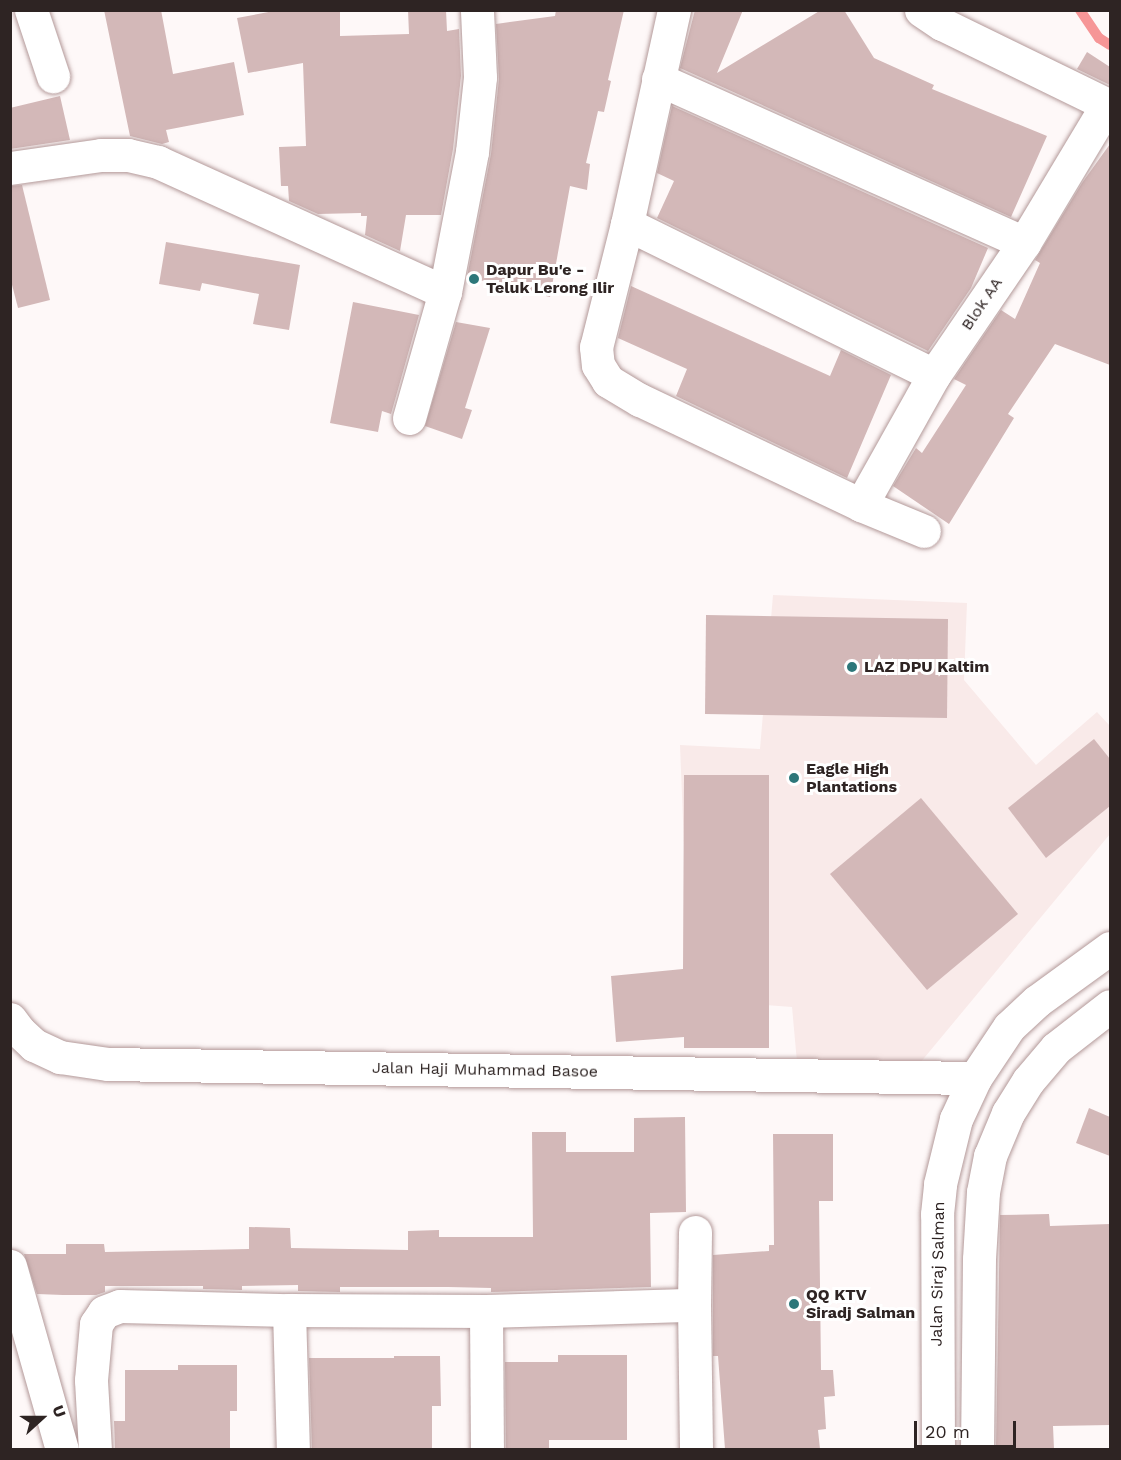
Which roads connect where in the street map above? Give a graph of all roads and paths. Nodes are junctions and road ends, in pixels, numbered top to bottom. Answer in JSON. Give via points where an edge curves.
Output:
{"nodes":[{"id":1,"x":32,"y":10,"type":"edge"},
{"id":2,"x":477,"y":10,"type":"edge"},
{"id":3,"x":674,"y":10,"type":"edge"},
{"id":4,"x":921,"y":10,"type":"edge"},
{"id":5,"x":53,"y":76,"type":"dead end"},
{"id":6,"x":658,"y":79,"type":"junction"},
{"id":7,"x":1109,"y":105,"type":"edge"},
{"id":8,"x":10,"y":168,"type":"edge"},
{"id":9,"x":627,"y":224,"type":"junction"},
{"id":10,"x":1024,"y":243,"type":"junction"},
{"id":11,"x":445,"y":292,"type":"junction"},
{"id":12,"x":933,"y":375,"type":"junction"},
{"id":13,"x":409,"y":418,"type":"dead end"},
{"id":14,"x":861,"y":505,"type":"junction"},
{"id":15,"x":924,"y":531,"type":"dead end"},
{"id":16,"x":1108,"y":952,"type":"edge"},
{"id":17,"x":1105,"y":1017,"type":"edge"},
{"id":18,"x":10,"y":1019,"type":"edge"},
{"id":19,"x":975,"y":1078,"type":"junction"},
{"id":20,"x":695,"y":1232,"type":"dead end"},
{"id":21,"x":10,"y":1266,"type":"edge"},
{"id":22,"x":694,"y":1305,"type":"junction"},
{"id":23,"x":290,"y":1310,"type":"junction"},
{"id":24,"x":486,"y":1311,"type":"junction"},
{"id":25,"x":62,"y":1449,"type":"edge"},
{"id":26,"x":95,"y":1449,"type":"edge"},
{"id":27,"x":293,"y":1449,"type":"edge"},
{"id":28,"x":487,"y":1449,"type":"edge"},
{"id":29,"x":696,"y":1449,"type":"edge"},
{"id":30,"x":938,"y":1449,"type":"edge"},
{"id":31,"x":977,"y":1449,"type":"edge"}],
"edges":[{"from":1,"to":5,"type":"street"},
{"from":2,"to":11,"type":"street","via":[[480,77],[472,152]]},
{"from":3,"to":6,"type":"street"},
{"from":4,"to":7,"type":"street","via":[[942,24]]},
{"from":6,"to":9,"type":"street"},
{"from":6,"to":10,"type":"street"},
{"from":7,"to":10,"type":"street","name":"Blok AA"},
{"from":8,"to":11,"type":"street","via":[[101,155],[128,155],[158,162]]},
{"from":9,"to":12,"type":"street"},
{"from":9,"to":14,"type":"street","via":[[596,346],[598,365],[608,381]]},
{"from":10,"to":12,"type":"street","name":"Blok AA"},
{"from":11,"to":13,"type":"street"},
{"from":12,"to":14,"type":"street","name":"Blok AA"},
{"from":14,"to":15,"type":"street"},
{"from":16,"to":19,"type":"street","name":"Jalan Siraj Salman","via":[[1037,1001],[1009,1027]]},
{"from":17,"to":31,"type":"street","via":[[1056,1048],[1028,1081],[1008,1113],[990,1156],[983,1192],[979,1259]]},
{"from":18,"to":19,"type":"street","name":"Jalan Haji Muhammad Basoe","via":[[34,1045],[60,1057],[108,1064]]},
{"from":19,"to":30,"type":"street","name":"Jalan Siraj Salman","via":[[956,1119],[938,1204]]},
{"from":20,"to":22,"type":"street"},
{"from":21,"to":25,"type":"street"},
{"from":22,"to":24,"type":"street"},
{"from":22,"to":29,"type":"street"},
{"from":23,"to":24,"type":"street"},
{"from":23,"to":26,"type":"street","via":[[129,1305],[104,1312],[96,1324],[91,1380]]},
{"from":23,"to":27,"type":"street"},
{"from":24,"to":28,"type":"street"}]}
